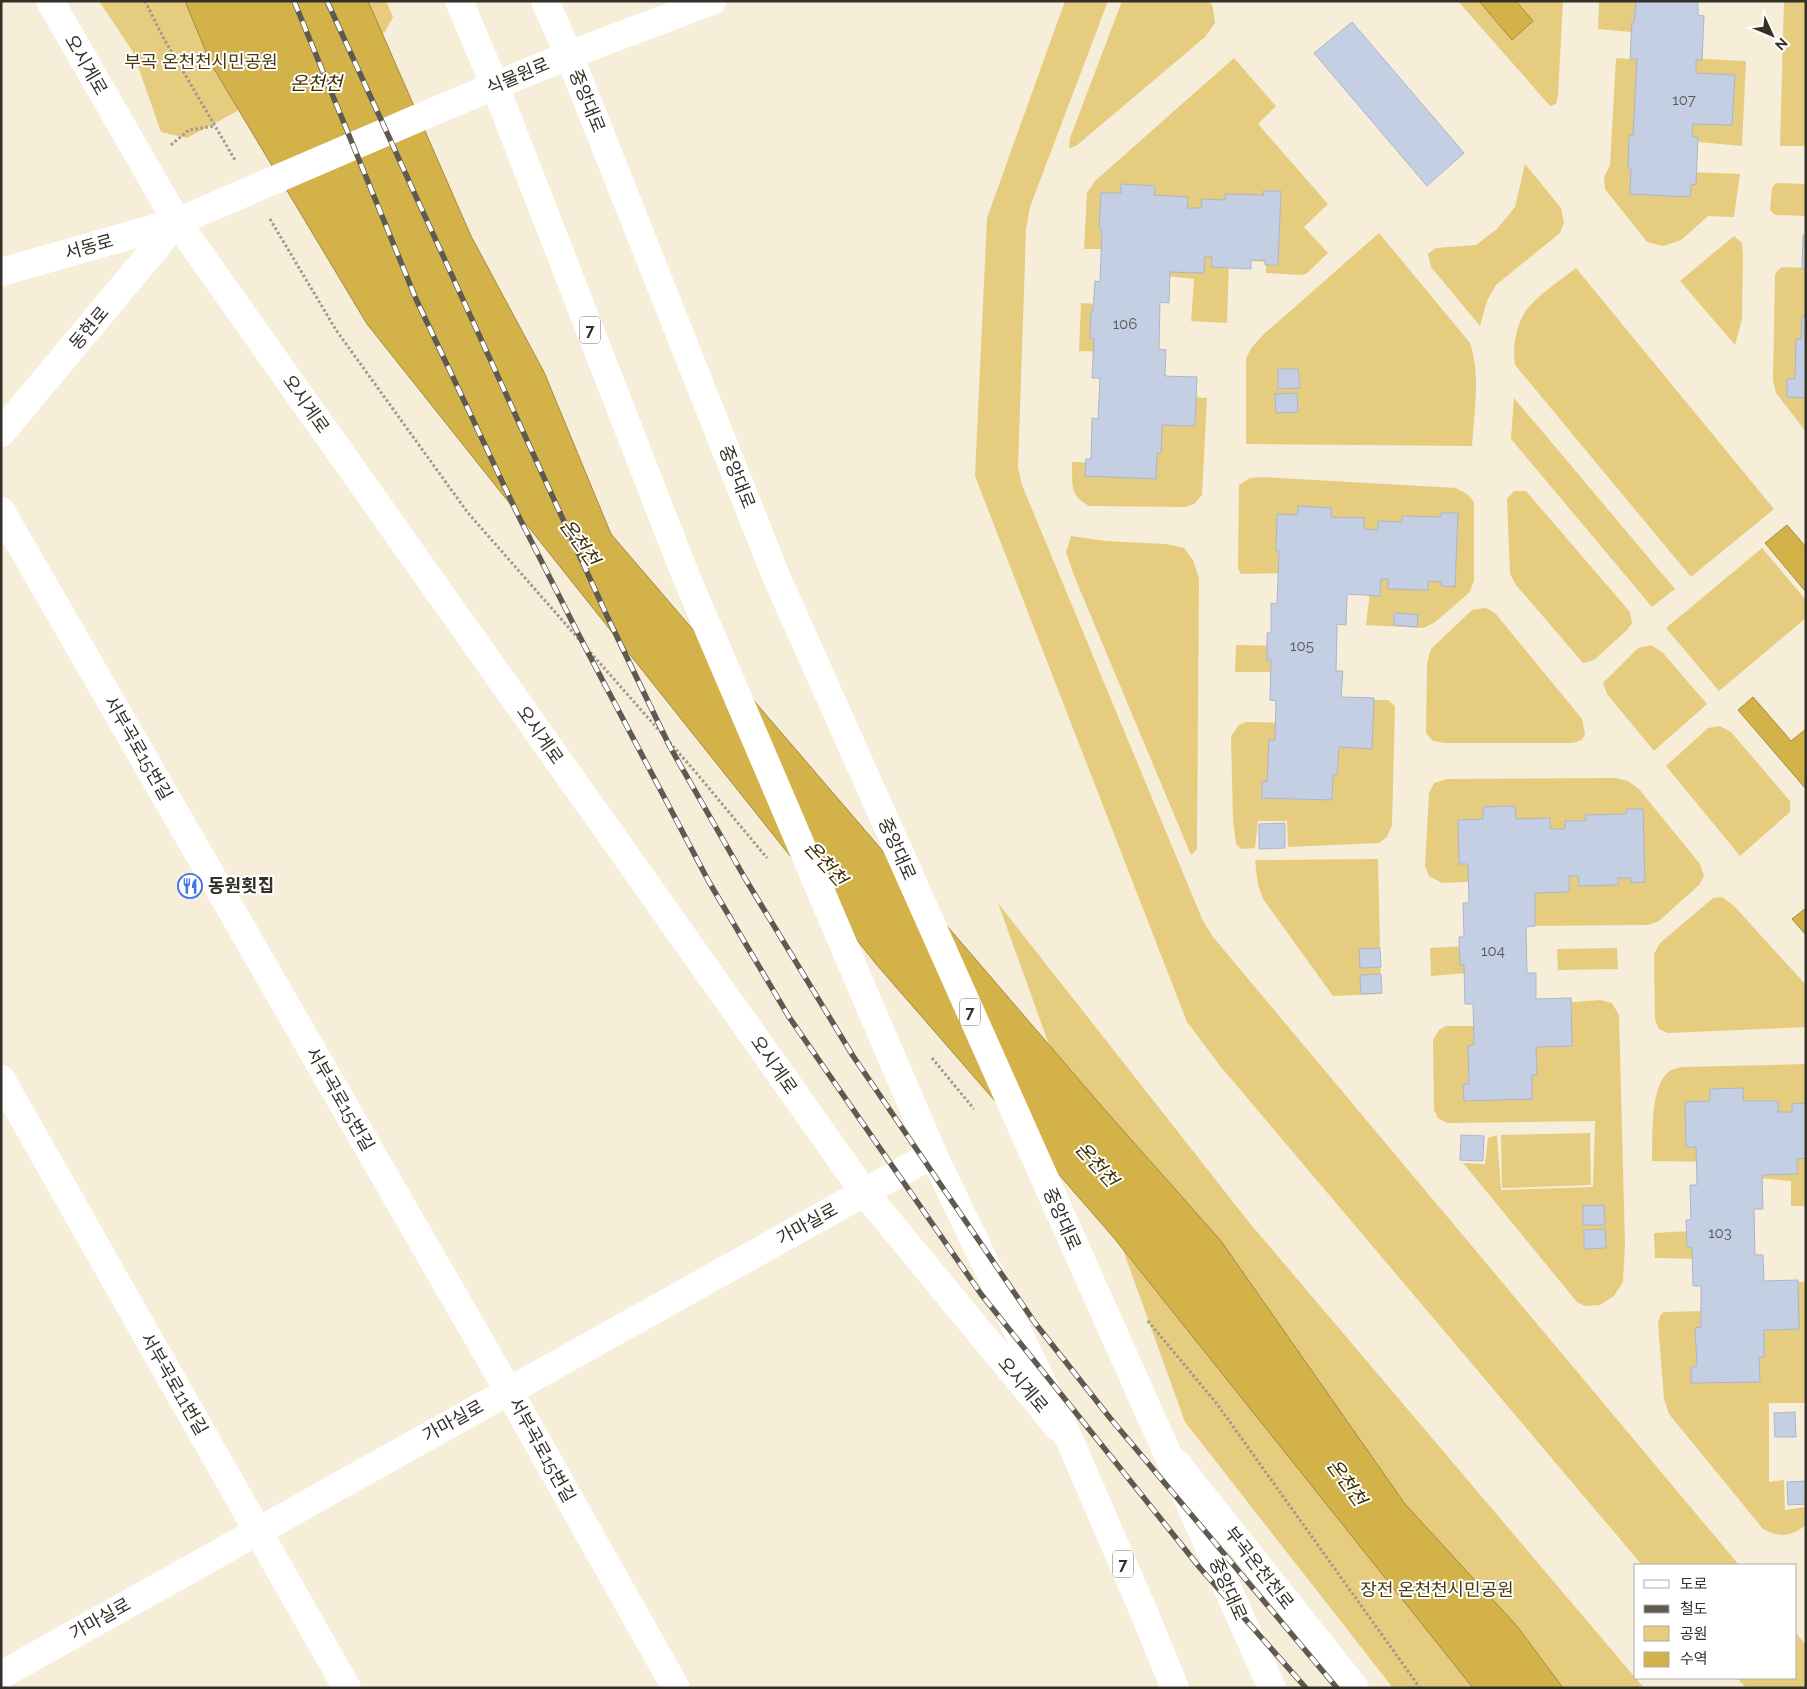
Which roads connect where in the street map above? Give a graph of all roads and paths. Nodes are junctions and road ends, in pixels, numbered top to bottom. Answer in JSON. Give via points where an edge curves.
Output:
{"nodes":[{"id":1,"x":50,"y":1,"type":"edge"},
{"id":2,"x":459,"y":1,"type":"edge"},
{"id":3,"x":545,"y":1,"type":"edge"},
{"id":4,"x":712,"y":1,"type":"edge"},
{"id":5,"x":569,"y":55,"type":"junction"},
{"id":6,"x":494,"y":86,"type":"junction"},
{"id":7,"x":215,"y":126,"type":"dead end"},
{"id":8,"x":144,"y":167,"type":"junction"},
{"id":9,"x":177,"y":222,"type":"junction"},
{"id":10,"x":1,"y":272,"type":"edge"},
{"id":11,"x":1,"y":433,"type":"edge"},
{"id":12,"x":1,"y":512,"type":"edge"},
{"id":13,"x":1,"y":1079,"type":"edge"},
{"id":14,"x":933,"y":1154,"type":"junction"},
{"id":15,"x":864,"y":1192,"type":"junction"},
{"id":16,"x":508,"y":1390,"type":"junction"},
{"id":17,"x":1070,"y":1441,"type":"junction"},
{"id":18,"x":1164,"y":1448,"type":"junction"},
{"id":19,"x":257,"y":1531,"type":"junction"},
{"id":20,"x":1,"y":1675,"type":"edge"},
{"id":21,"x":347,"y":1688,"type":"edge"},
{"id":22,"x":676,"y":1688,"type":"edge"},
{"id":23,"x":1174,"y":1688,"type":"edge"},
{"id":24,"x":1272,"y":1688,"type":"edge"},
{"id":25,"x":1355,"y":1688,"type":"edge"}],
"edges":[{"from":1,"to":8,"type":"main road","name":"오시게로"},
{"from":2,"to":6,"type":"main road","number":"7"},
{"from":3,"to":5,"type":"main road","name":"중앙대로","number":"7"},
{"from":4,"to":5,"type":"main road","name":"식물원로"},
{"from":5,"to":6,"type":"main road","name":"식물원로"},
{"from":5,"to":18,"type":"main road","name":"중앙대로","number":"7","via":[[776,576]]},
{"from":6,"to":9,"type":"main road","name":"식물원로"},
{"from":6,"to":14,"type":"main road","number":"7","via":[[685,574]]},
{"from":7,"to":8,"type":"path","via":[[189,130]]},
{"from":8,"to":9,"type":"main road","name":"오시게로"},
{"from":9,"to":10,"type":"main road","name":"서동로"},
{"from":9,"to":11,"type":"main road","name":"동현로"},
{"from":9,"to":15,"type":"main road","name":"오시게로"},
{"from":12,"to":16,"type":"main road","name":"서부곡로15번길"},
{"from":13,"to":19,"type":"main road","name":"서부곡로11번길"},
{"from":14,"to":15,"type":"main road","name":"가마실로"},
{"from":14,"to":17,"type":"main road","number":"7"},
{"from":15,"to":16,"type":"main road","name":"가마실로"},
{"from":15,"to":17,"type":"main road","name":"오시게로"},
{"from":16,"to":19,"type":"main road","name":"가마실로"},
{"from":16,"to":22,"type":"main road","name":"서부곡로15번길"},
{"from":17,"to":23,"type":"main road","number":"7"},
{"from":18,"to":24,"type":"main road","name":"중앙대로","number":"7"},
{"from":18,"to":25,"type":"main road","name":"부곡온천천로"},
{"from":19,"to":20,"type":"main road","name":"가마실로"},
{"from":19,"to":21,"type":"main road","name":"서부곡로11번길"}]}
